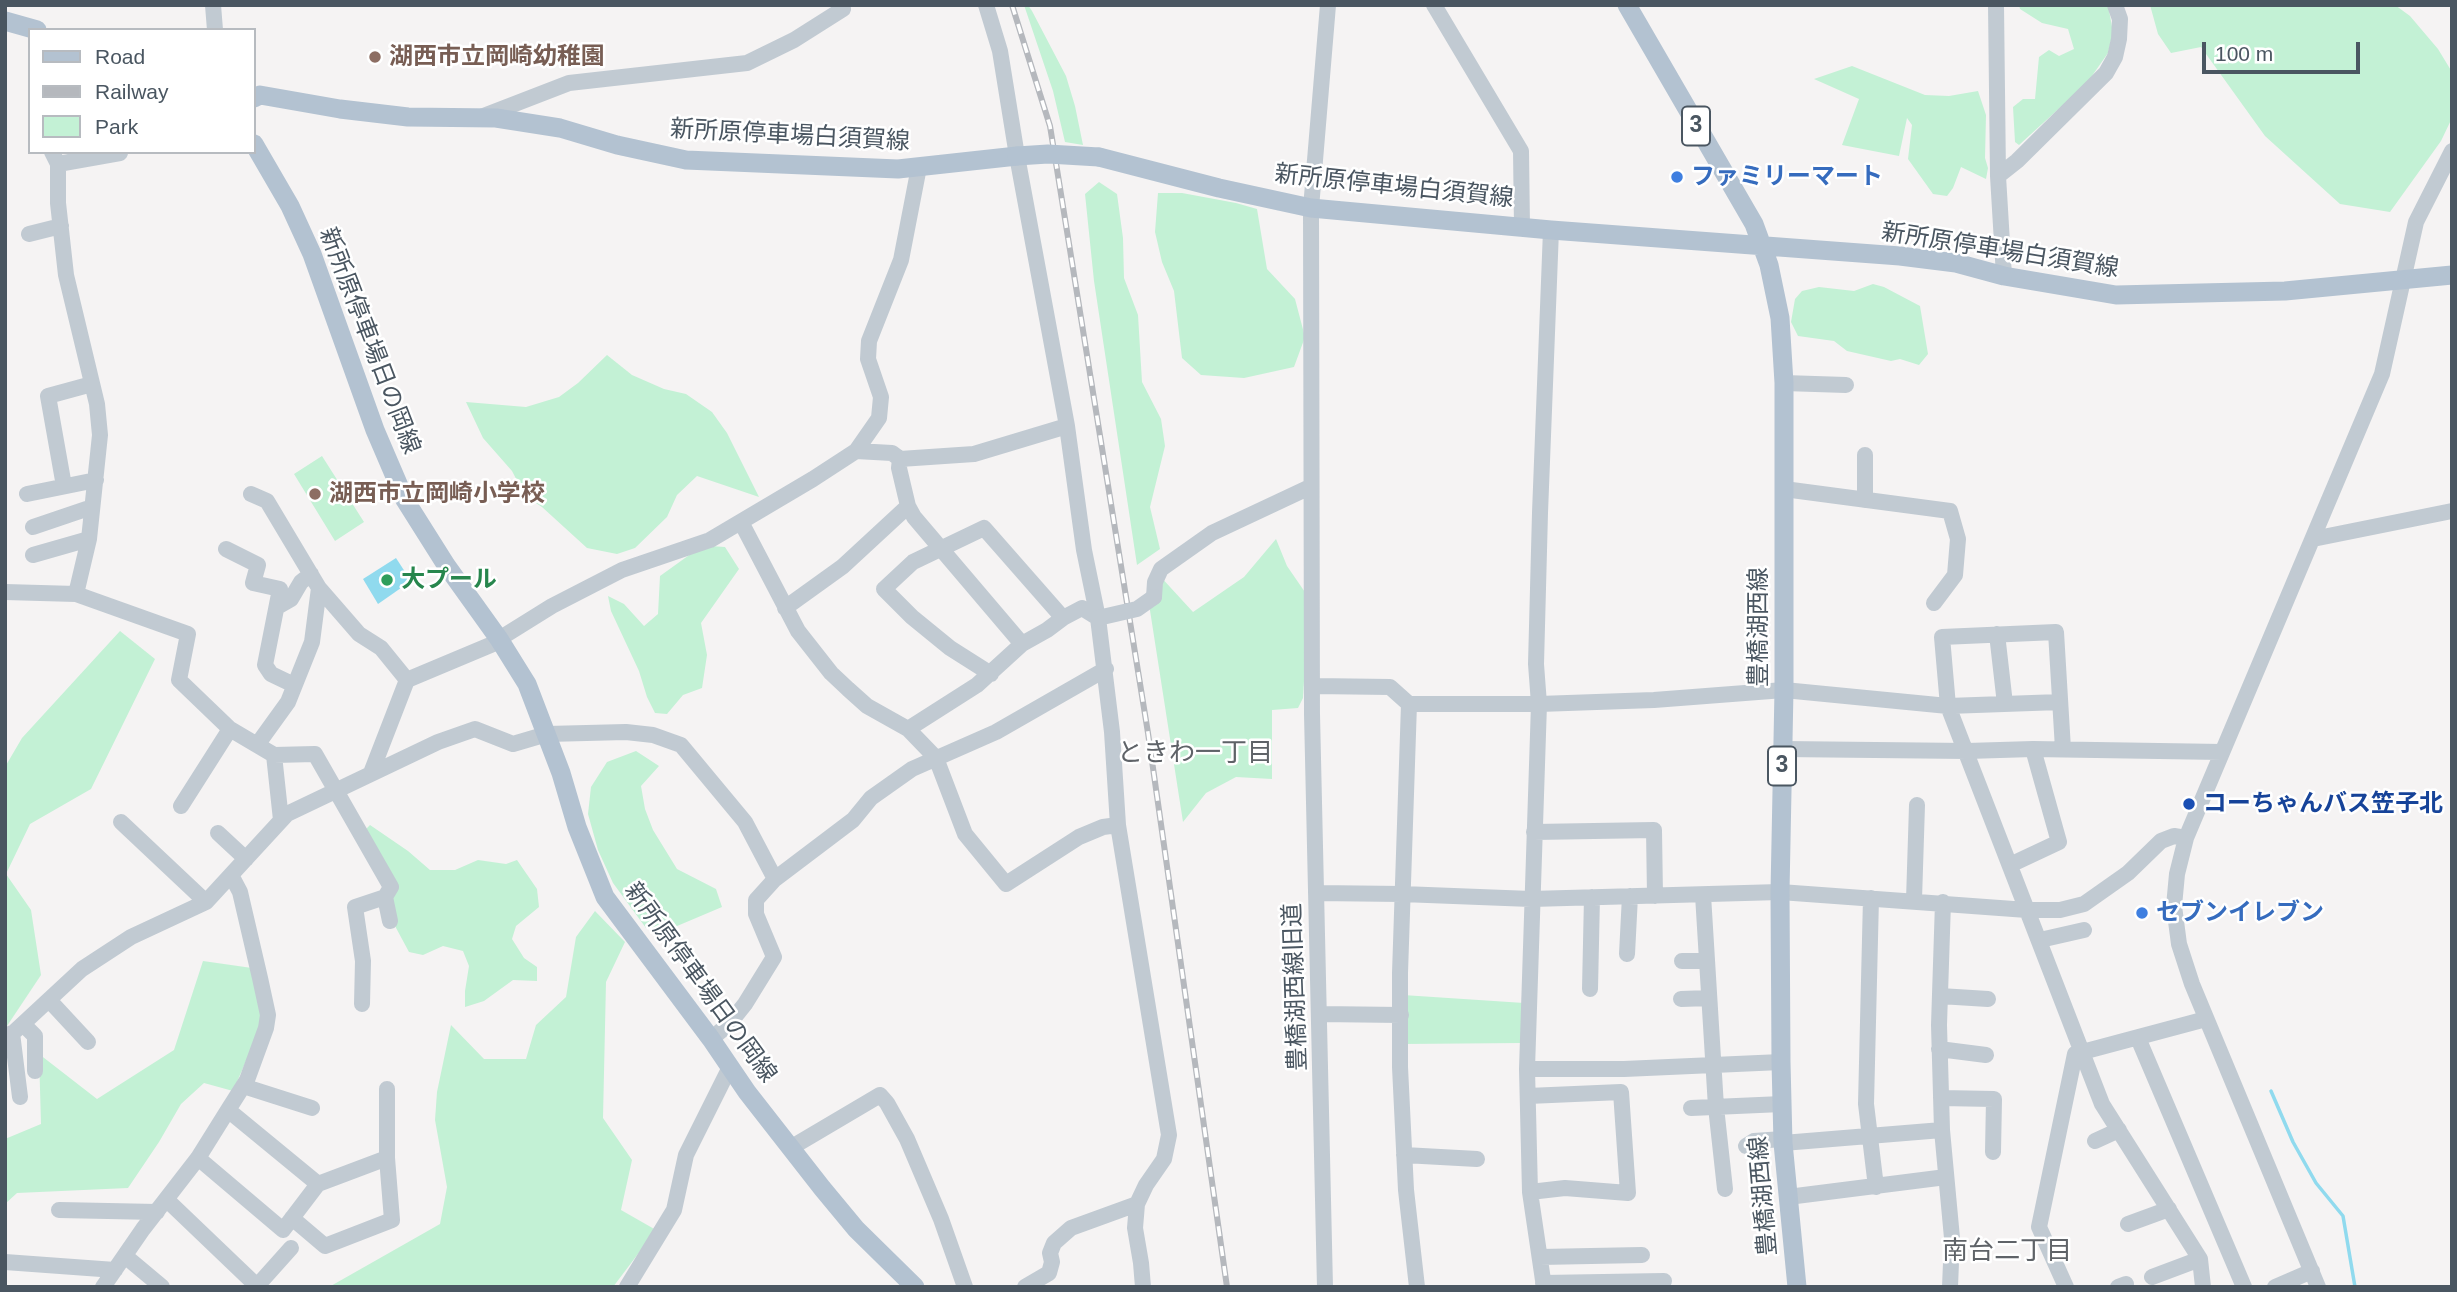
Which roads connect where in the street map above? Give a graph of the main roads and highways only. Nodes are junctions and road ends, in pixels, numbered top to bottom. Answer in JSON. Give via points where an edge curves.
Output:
{"nodes":[{"id":1,"x":1627,"y":5,"type":"edge"},
{"id":2,"x":5,"y":21,"type":"edge"},
{"id":3,"x":30,"y":28,"type":"edge"},
{"id":4,"x":256,"y":97,"type":"edge"},
{"id":5,"x":256,"y":147,"type":"edge"},
{"id":6,"x":1764,"y":247,"type":"junction"},
{"id":7,"x":2452,"y":275,"type":"edge"},
{"id":8,"x":915,"y":1287,"type":"edge"},
{"id":9,"x":1797,"y":1287,"type":"edge"}],
"edges":[{"from":1,"to":6,"type":"main road","name":"豊橋湖西線","number":"3"},
{"from":2,"to":3,"type":"main road"},
{"from":4,"to":6,"type":"main road","name":"新所原停車場白須賀線","bridge":true,"via":[[408,117],[496,118],[560,128],[686,160],[898,169],[1048,154],[1099,157],[1311,208]]},
{"from":5,"to":8,"type":"main road","name":"新所原停車場日の岡線","via":[[312,254],[405,500],[527,684],[605,897],[856,1229]]},
{"from":6,"to":7,"type":"main road","name":"新所原停車場白須賀線","via":[[1900,256],[2134,296],[2285,291]]},
{"from":6,"to":9,"type":"main road","name":"豊橋湖西線","number":"3","via":[[1780,318],[1784,383],[1781,1062],[1783,1141]]}]}
